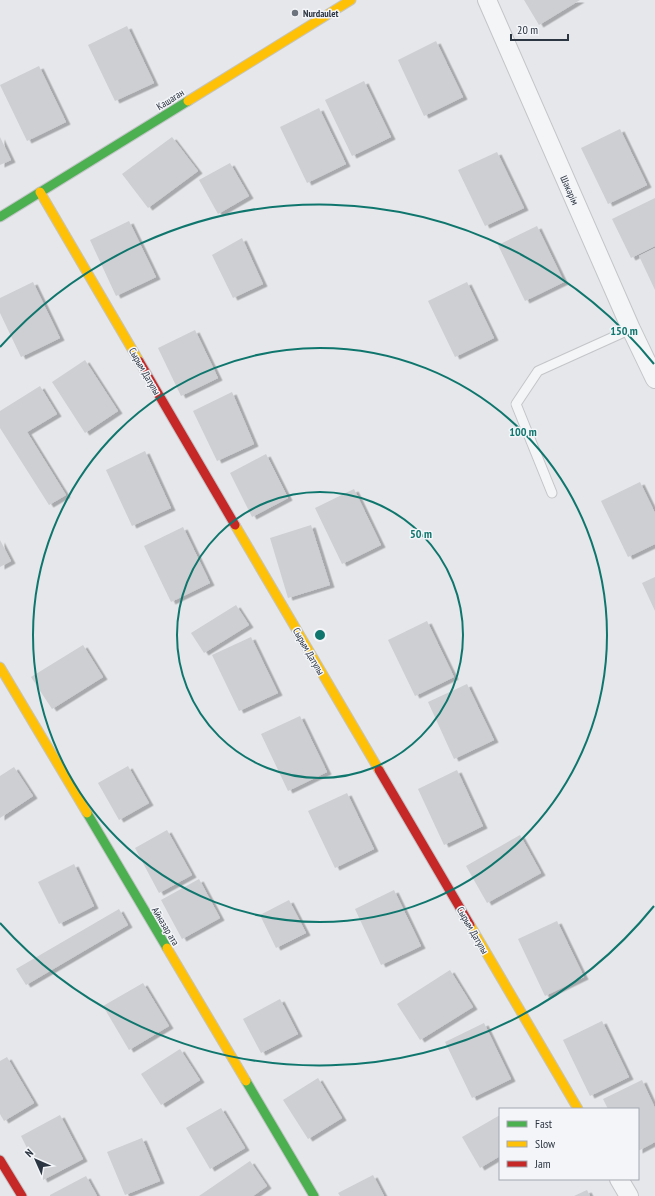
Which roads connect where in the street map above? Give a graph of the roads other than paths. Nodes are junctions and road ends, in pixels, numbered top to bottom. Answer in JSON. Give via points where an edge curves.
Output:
{"nodes":[{"id":1,"x":351,"y":0,"type":"edge"},
{"id":2,"x":487,"y":0,"type":"edge"},
{"id":3,"x":40,"y":192,"type":"junction"},
{"id":4,"x":0,"y":217,"type":"edge"},
{"id":5,"x":631,"y":329,"type":"junction"},
{"id":6,"x":655,"y":379,"type":"edge"},
{"id":7,"x":552,"y":493,"type":"dead end"},
{"id":8,"x":0,"y":668,"type":"edge"},
{"id":9,"x":577,"y":1108,"type":"edge"},
{"id":10,"x":3,"y":1170,"type":"edge"},
{"id":11,"x":620,"y":1180,"type":"edge"},
{"id":12,"x":22,"y":1196,"type":"edge"},
{"id":13,"x":314,"y":1196,"type":"edge"},
{"id":14,"x":629,"y":1196,"type":"edge"}],
"edges":[{"from":1,"to":3,"type":"street","name":"Кашаган"},
{"from":2,"to":5,"type":"street","name":"Шәкәрім"},
{"from":3,"to":4,"type":"street","name":"Кашаган"},
{"from":3,"to":9,"type":"street","name":"Сырым Датулы"},
{"from":5,"to":6,"type":"street","name":"Шәкәрім"},
{"from":5,"to":7,"type":"lane","via":[[538,371],[516,404]]},
{"from":8,"to":13,"type":"street","name":"Айназар ата"},
{"from":10,"to":12,"type":"street"},
{"from":11,"to":14,"type":"street"}]}
